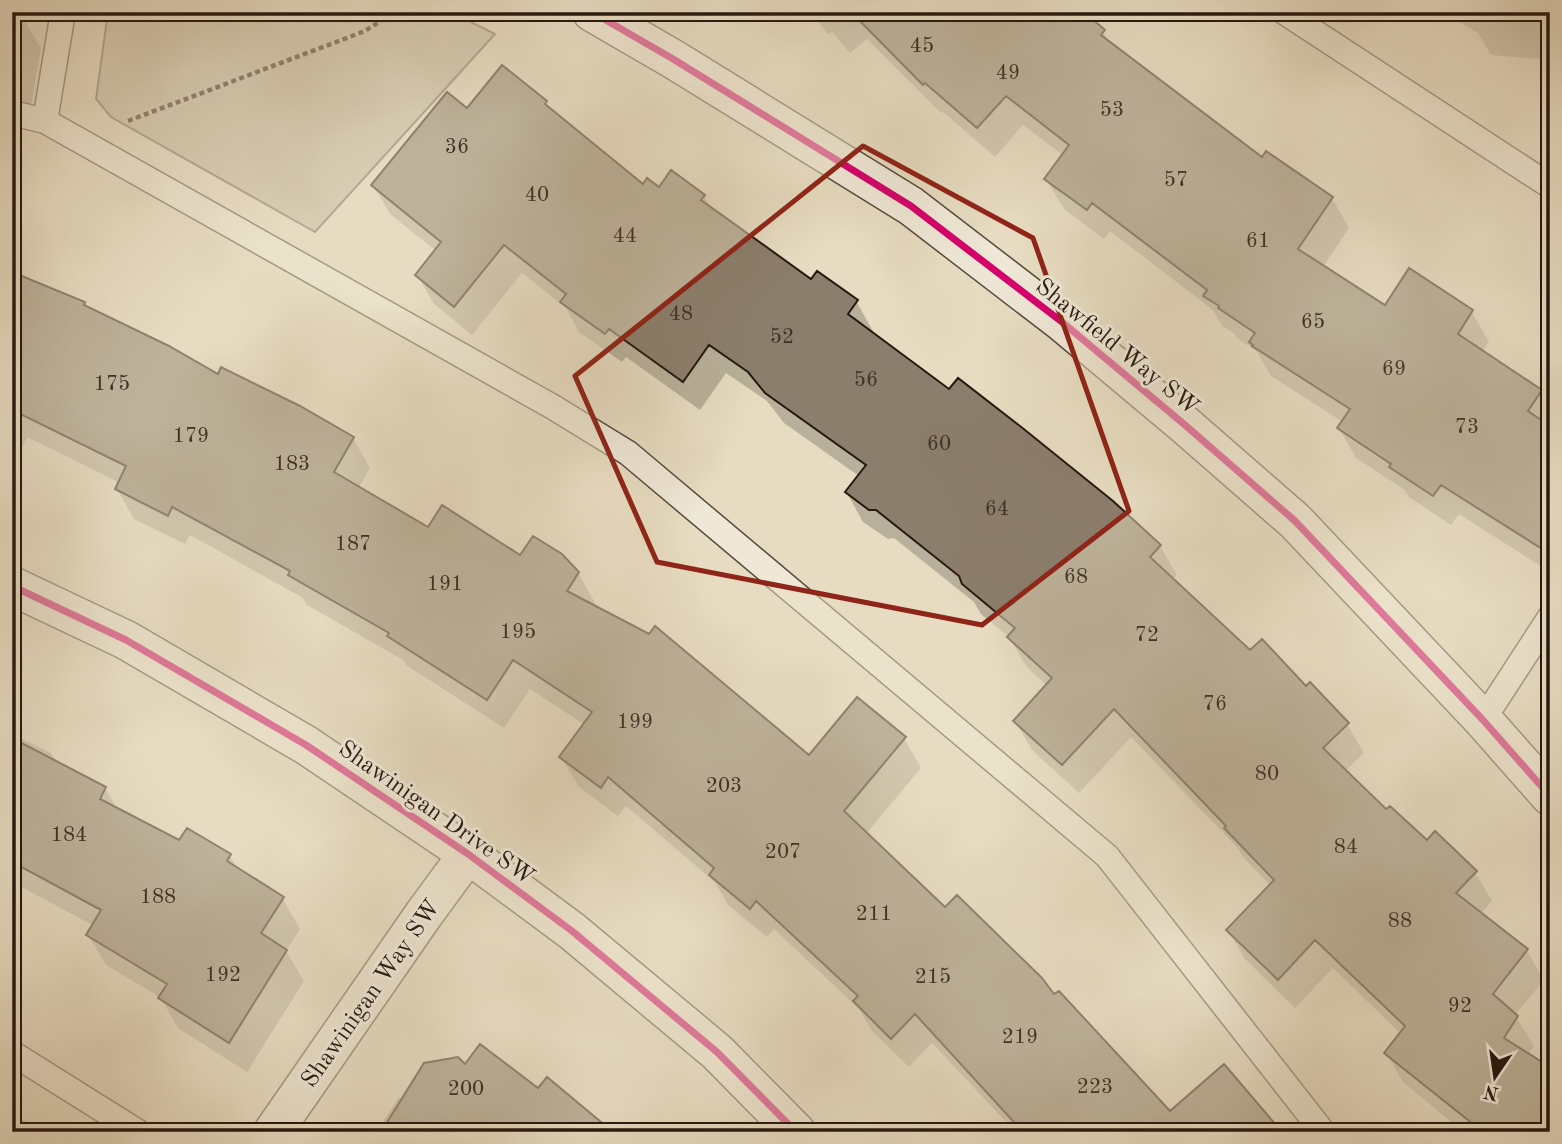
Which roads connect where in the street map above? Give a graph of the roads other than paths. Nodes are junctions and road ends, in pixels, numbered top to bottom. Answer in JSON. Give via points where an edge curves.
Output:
{"nodes":[{"id":1,"x":63,"y":12,"type":"edge"},
{"id":2,"x":592,"y":12,"type":"edge"},
{"id":3,"x":1284,"y":12,"type":"edge"},
{"id":4,"x":12,"y":114,"type":"edge"},
{"id":5,"x":45,"y":121,"type":"junction"},
{"id":6,"x":1550,"y":186,"type":"edge"},
{"id":7,"x":12,"y":586,"type":"edge"},
{"id":8,"x":1550,"y":617,"type":"edge"},
{"id":9,"x":1483,"y":720,"type":"junction"},
{"id":10,"x":1550,"y":796,"type":"edge"},
{"id":11,"x":468,"y":854,"type":"junction"},
{"id":12,"x":12,"y":1054,"type":"edge"},
{"id":13,"x":138,"y":1132,"type":"edge"},
{"id":14,"x":273,"y":1132,"type":"edge"},
{"id":15,"x":796,"y":1132,"type":"edge"},
{"id":16,"x":1323,"y":1132,"type":"edge"}],
"edges":[{"from":1,"to":5,"type":"lane"},
{"from":2,"to":9,"type":"street","name":"Shawfield Way SW","via":[[911,206],[1062,322],[1295,521]]},
{"from":3,"to":6,"type":"lane"},
{"from":4,"to":5,"type":"lane"},
{"from":5,"to":16,"type":"lane","via":[[628,453],[1107,856]]},
{"from":7,"to":11,"type":"street","name":"Shawinigan Drive SW","via":[[126,640],[306,745]]},
{"from":8,"to":9,"type":"lane"},
{"from":9,"to":10,"type":"street","name":"Shawfield Way SW"},
{"from":11,"to":14,"type":"street","name":"Shawinigan Way SW"},
{"from":11,"to":15,"type":"street","name":"Shawinigan Drive SW","via":[[572,931],[707,1044]]},
{"from":12,"to":13,"type":"lane"}]}
